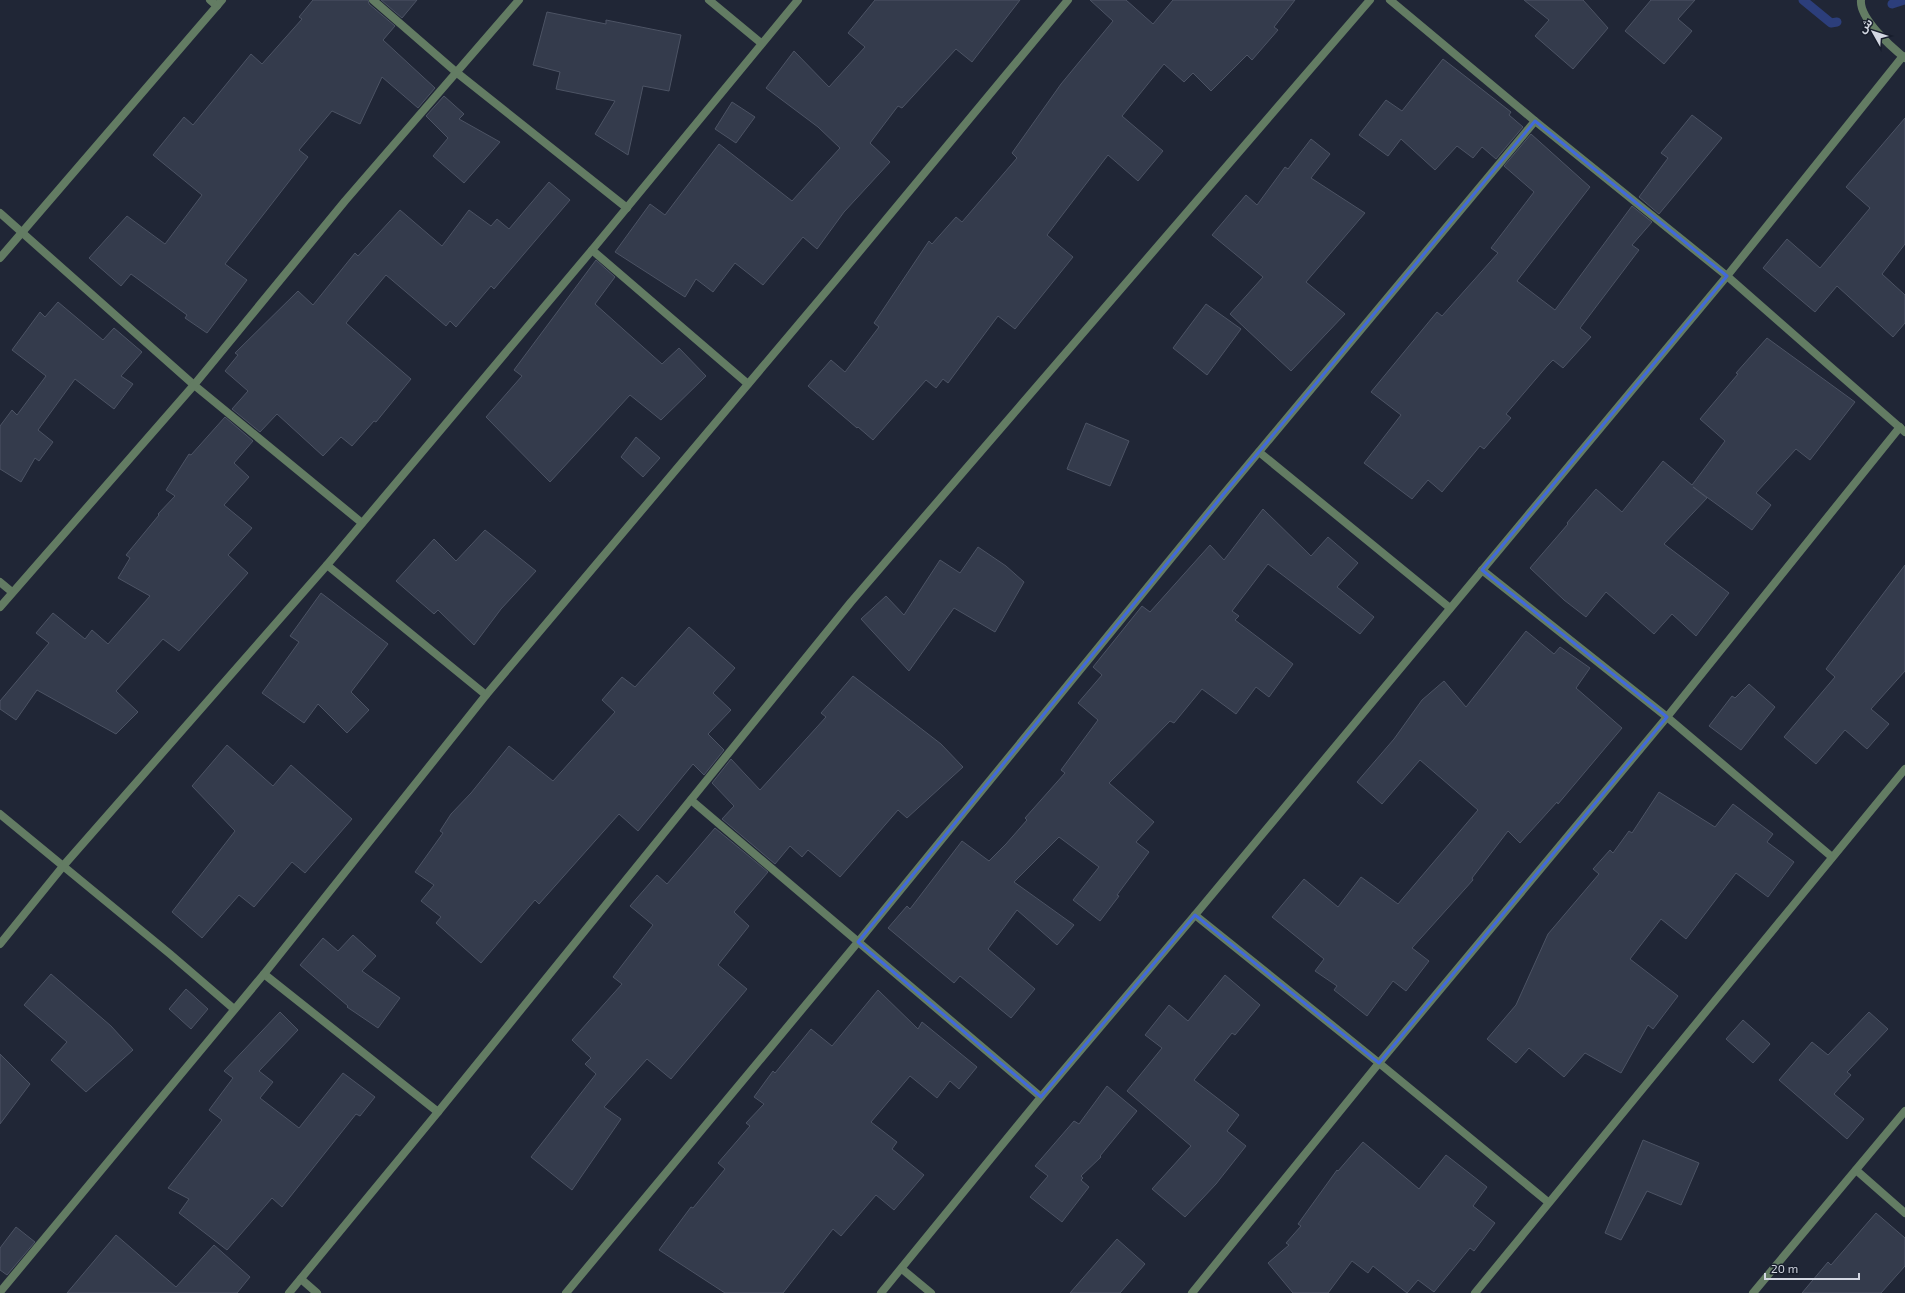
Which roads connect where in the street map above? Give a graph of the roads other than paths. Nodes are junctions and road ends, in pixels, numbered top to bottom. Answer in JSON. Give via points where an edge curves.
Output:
{"nodes":[{"id":1,"x":210,"y":0,"type":"edge"},
{"id":2,"x":373,"y":0,"type":"edge"},
{"id":3,"x":518,"y":0,"type":"edge"},
{"id":4,"x":709,"y":0,"type":"edge"},
{"id":5,"x":798,"y":0,"type":"edge"},
{"id":6,"x":1068,"y":0,"type":"edge"},
{"id":7,"x":1370,"y":0,"type":"edge"},
{"id":8,"x":1390,"y":0,"type":"edge"},
{"id":9,"x":1861,"y":0,"type":"edge"},
{"id":10,"x":220,"y":3,"type":"edge"},
{"id":11,"x":761,"y":43,"type":"junction"},
{"id":12,"x":1904,"y":57,"type":"edge"},
{"id":13,"x":456,"y":72,"type":"junction"},
{"id":14,"x":1535,"y":121,"type":"junction"},
{"id":15,"x":627,"y":208,"type":"junction"},
{"id":16,"x":0,"y":213,"type":"edge"},
{"id":17,"x":23,"y":232,"type":"junction"},
{"id":18,"x":592,"y":250,"type":"junction"},
{"id":19,"x":0,"y":258,"type":"edge"},
{"id":20,"x":1727,"y":276,"type":"junction"},
{"id":21,"x":748,"y":384,"type":"junction"},
{"id":22,"x":194,"y":386,"type":"junction"},
{"id":23,"x":1902,"y":430,"type":"edge"},
{"id":24,"x":1259,"y":452,"type":"junction"},
{"id":25,"x":362,"y":523,"type":"junction"},
{"id":26,"x":327,"y":565,"type":"junction"},
{"id":27,"x":1482,"y":570,"type":"junction"},
{"id":28,"x":0,"y":582,"type":"edge"},
{"id":29,"x":12,"y":592,"type":"junction"},
{"id":30,"x":0,"y":607,"type":"edge"},
{"id":31,"x":1450,"y":608,"type":"junction"},
{"id":32,"x":486,"y":695,"type":"junction"},
{"id":33,"x":1667,"y":717,"type":"junction"},
{"id":34,"x":1905,"y":769,"type":"edge"},
{"id":35,"x":691,"y":800,"type":"junction"},
{"id":36,"x":0,"y":814,"type":"edge"},
{"id":37,"x":1832,"y":856,"type":"junction"},
{"id":38,"x":64,"y":865,"type":"junction"},
{"id":39,"x":1195,"y":915,"type":"junction"},
{"id":40,"x":858,"y":942,"type":"junction"},
{"id":41,"x":0,"y":944,"type":"edge"},
{"id":42,"x":264,"y":974,"type":"junction"},
{"id":43,"x":234,"y":1009,"type":"junction"},
{"id":44,"x":1379,"y":1063,"type":"junction"},
{"id":45,"x":1041,"y":1097,"type":"junction"},
{"id":46,"x":1905,"y":1111,"type":"edge"},
{"id":47,"x":438,"y":1112,"type":"junction"},
{"id":48,"x":1856,"y":1170,"type":"junction"},
{"id":49,"x":1548,"y":1202,"type":"junction"},
{"id":50,"x":1905,"y":1213,"type":"edge"},
{"id":51,"x":902,"y":1269,"type":"junction"},
{"id":52,"x":300,"y":1279,"type":"junction"},
{"id":53,"x":0,"y":1292,"type":"edge"},
{"id":54,"x":289,"y":1293,"type":"edge"},
{"id":55,"x":316,"y":1293,"type":"edge"},
{"id":56,"x":566,"y":1293,"type":"edge"},
{"id":57,"x":881,"y":1293,"type":"edge"},
{"id":58,"x":931,"y":1293,"type":"edge"},
{"id":59,"x":1192,"y":1293,"type":"edge"},
{"id":60,"x":1475,"y":1293,"type":"edge"},
{"id":61,"x":1753,"y":1293,"type":"edge"}],
"edges":[{"from":1,"to":10,"type":"street"},
{"from":2,"to":13,"type":"street"},
{"from":3,"to":13,"type":"street"},
{"from":4,"to":11,"type":"street"},
{"from":5,"to":11,"type":"street"},
{"from":6,"to":21,"type":"street"},
{"from":7,"to":35,"type":"street","via":[[850,602]]},
{"from":8,"to":14,"type":"street"},
{"from":9,"to":12,"type":"street","via":[[1860,8],[1876,30]]},
{"from":10,"to":17,"type":"street"},
{"from":11,"to":15,"type":"street"},
{"from":12,"to":20,"type":"street"},
{"from":13,"to":15,"type":"street"},
{"from":13,"to":22,"type":"street","via":[[345,201]]},
{"from":14,"to":20,"type":"street"},
{"from":14,"to":24,"type":"street"},
{"from":15,"to":18,"type":"street"},
{"from":16,"to":17,"type":"street"},
{"from":17,"to":19,"type":"street"},
{"from":17,"to":22,"type":"street"},
{"from":18,"to":21,"type":"street"},
{"from":18,"to":25,"type":"street"},
{"from":20,"to":23,"type":"street"},
{"from":20,"to":27,"type":"street"},
{"from":21,"to":32,"type":"street"},
{"from":22,"to":25,"type":"street"},
{"from":22,"to":29,"type":"street"},
{"from":23,"to":33,"type":"street"},
{"from":24,"to":31,"type":"street"},
{"from":24,"to":40,"type":"street"},
{"from":25,"to":26,"type":"street"},
{"from":26,"to":32,"type":"street"},
{"from":26,"to":38,"type":"street"},
{"from":27,"to":31,"type":"street"},
{"from":27,"to":33,"type":"street"},
{"from":28,"to":29,"type":"street"},
{"from":29,"to":30,"type":"street"},
{"from":31,"to":39,"type":"street"},
{"from":32,"to":42,"type":"street"},
{"from":33,"to":37,"type":"street"},
{"from":33,"to":44,"type":"street"},
{"from":34,"to":37,"type":"street"},
{"from":35,"to":40,"type":"street"},
{"from":35,"to":47,"type":"street"},
{"from":36,"to":38,"type":"street"},
{"from":37,"to":49,"type":"street"},
{"from":38,"to":41,"type":"street"},
{"from":38,"to":43,"type":"street"},
{"from":39,"to":44,"type":"street"},
{"from":39,"to":45,"type":"street"},
{"from":40,"to":45,"type":"street"},
{"from":40,"to":56,"type":"street"},
{"from":42,"to":43,"type":"street"},
{"from":42,"to":47,"type":"street"},
{"from":43,"to":53,"type":"street"},
{"from":44,"to":49,"type":"street"},
{"from":44,"to":59,"type":"street"},
{"from":45,"to":51,"type":"street"},
{"from":46,"to":48,"type":"street"},
{"from":47,"to":52,"type":"street"},
{"from":48,"to":50,"type":"street"},
{"from":48,"to":61,"type":"street"},
{"from":49,"to":60,"type":"street"},
{"from":51,"to":57,"type":"street"},
{"from":51,"to":58,"type":"street"},
{"from":52,"to":54,"type":"street"},
{"from":52,"to":55,"type":"street"}]}
